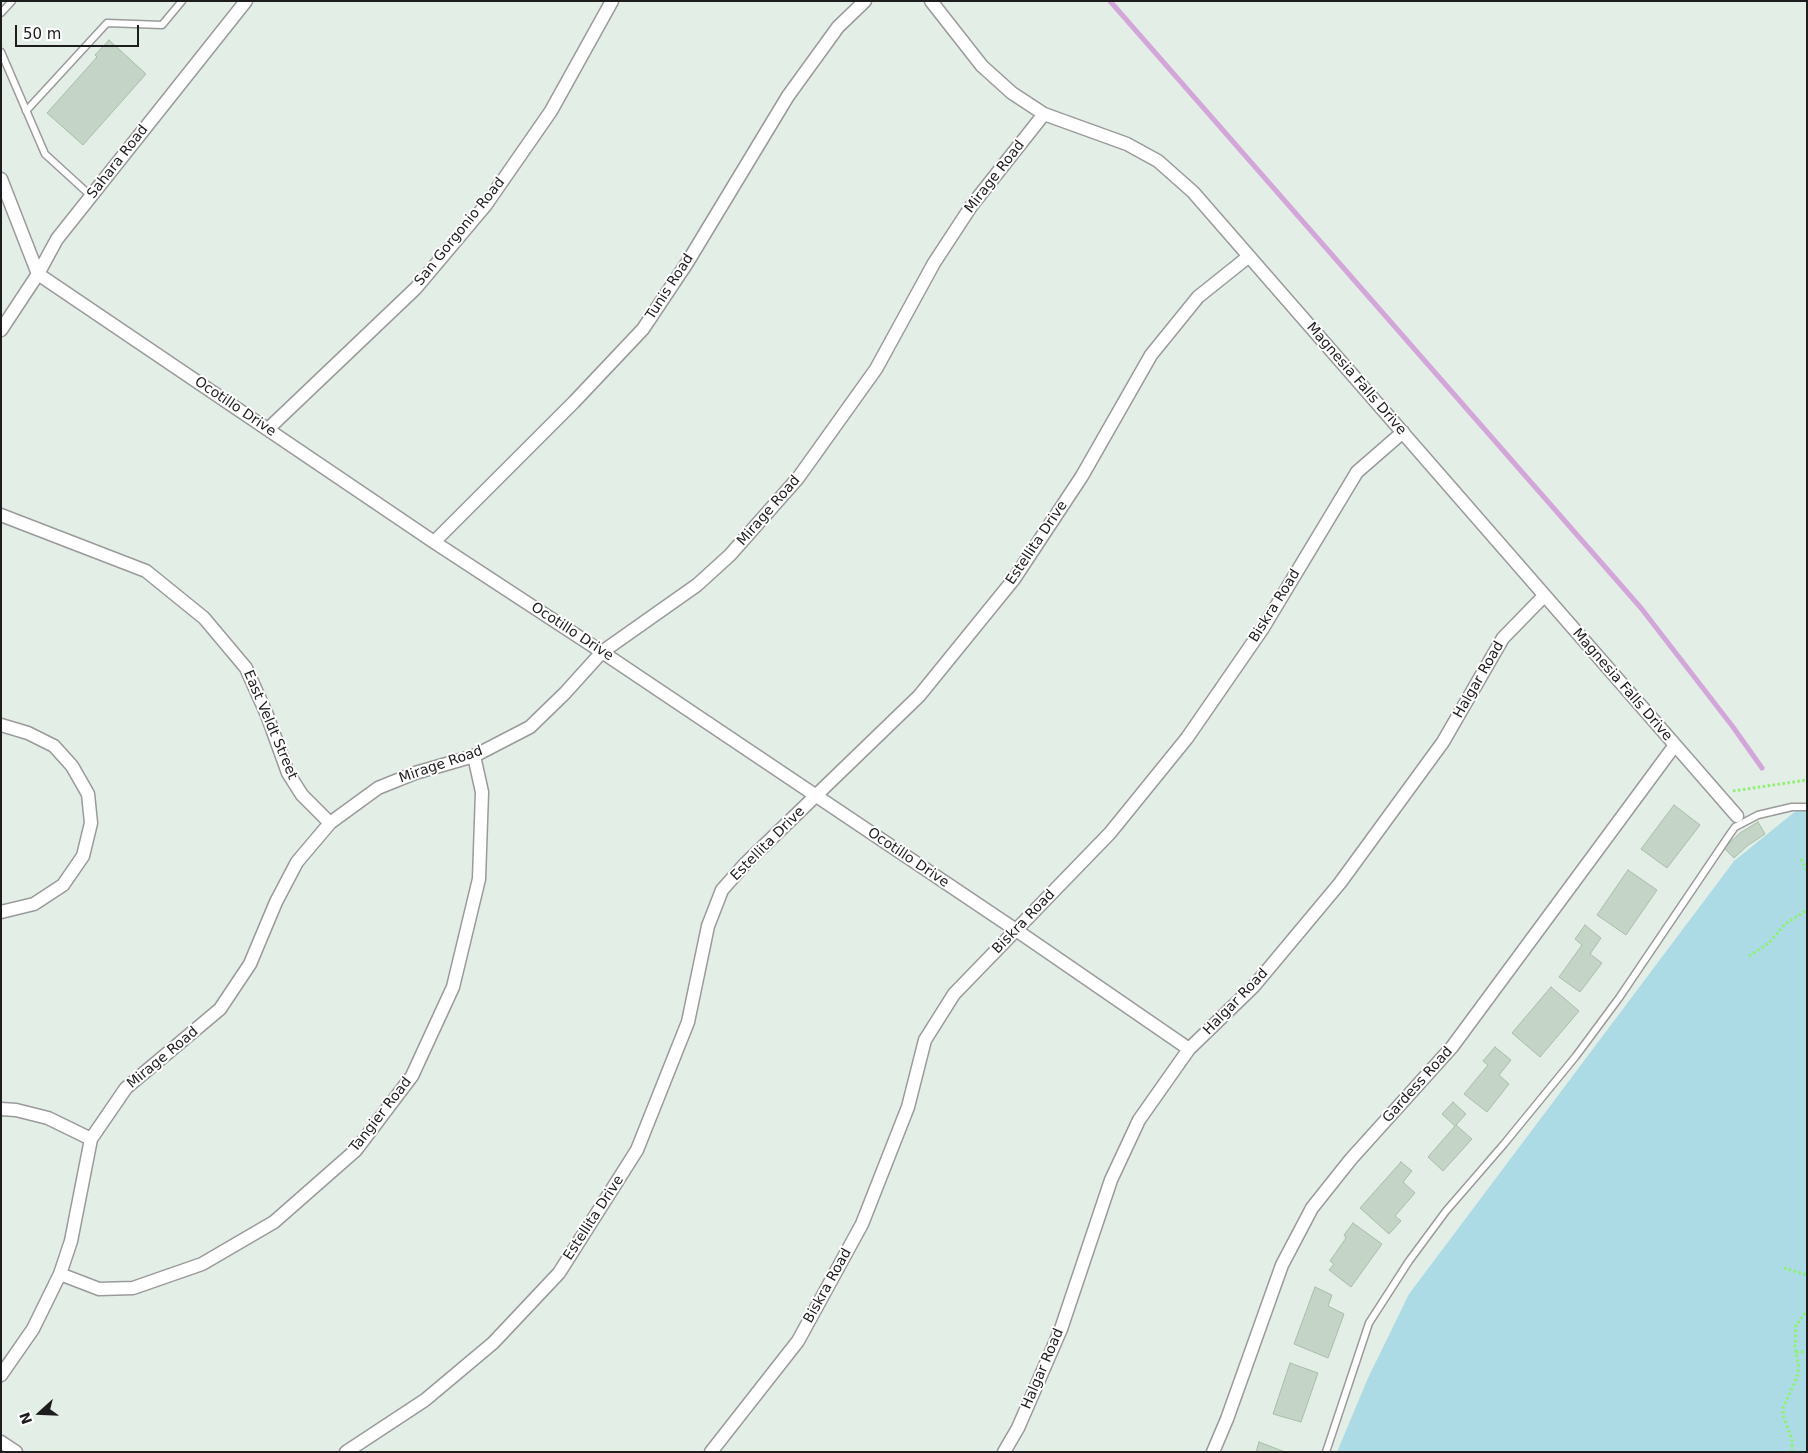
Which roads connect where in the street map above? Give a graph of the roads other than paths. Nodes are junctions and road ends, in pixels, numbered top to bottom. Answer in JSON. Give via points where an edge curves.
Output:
{"nodes":[{"id":1,"x":12,"y":1,"type":"edge"},
{"id":2,"x":182,"y":1,"type":"edge"},
{"id":3,"x":246,"y":1,"type":"edge"},
{"id":4,"x":612,"y":1,"type":"edge"},
{"id":5,"x":865,"y":1,"type":"edge"},
{"id":6,"x":931,"y":1,"type":"edge"},
{"id":7,"x":1,"y":13,"type":"edge"},
{"id":8,"x":1,"y":52,"type":"edge"},
{"id":9,"x":26,"y":111,"type":"junction"},
{"id":10,"x":1044,"y":114,"type":"junction"},
{"id":11,"x":1,"y":179,"type":"edge"},
{"id":12,"x":91,"y":196,"type":"junction"},
{"id":13,"x":1248,"y":257,"type":"junction"},
{"id":14,"x":38,"y":274,"type":"junction"},
{"id":15,"x":1,"y":330,"type":"edge"},
{"id":16,"x":268,"y":429,"type":"junction"},
{"id":17,"x":1403,"y":432,"type":"junction"},
{"id":18,"x":1,"y":515,"type":"edge"},
{"id":19,"x":434,"y":542,"type":"junction"},
{"id":20,"x":1544,"y":596,"type":"junction"},
{"id":21,"x":602,"y":652,"type":"junction"},
{"id":22,"x":1,"y":725,"type":"edge"},
{"id":23,"x":1675,"y":745,"type":"junction"},
{"id":24,"x":474,"y":756,"type":"junction"},
{"id":25,"x":816,"y":797,"type":"junction"},
{"id":26,"x":1807,"y":807,"type":"edge"},
{"id":27,"x":1737,"y":816,"type":"dead end"},
{"id":28,"x":330,"y":823,"type":"junction"},
{"id":29,"x":1,"y":912,"type":"edge"},
{"id":30,"x":1016,"y":930,"type":"junction"},
{"id":31,"x":1189,"y":1049,"type":"junction"},
{"id":32,"x":1,"y":1109,"type":"edge"},
{"id":33,"x":91,"y":1139,"type":"junction"},
{"id":34,"x":60,"y":1274,"type":"junction"},
{"id":35,"x":1,"y":1375,"type":"edge"},
{"id":36,"x":1,"y":1442,"type":"edge"},
{"id":37,"x":16,"y":1452,"type":"edge"},
{"id":38,"x":346,"y":1452,"type":"edge"},
{"id":39,"x":711,"y":1452,"type":"edge"},
{"id":40,"x":1004,"y":1452,"type":"edge"},
{"id":41,"x":1213,"y":1452,"type":"edge"},
{"id":42,"x":1326,"y":1452,"type":"edge"}],
"edges":[{"from":1,"to":7,"type":"lane"},
{"from":2,"to":9,"type":"lane","via":[[162,25],[107,23]]},
{"from":3,"to":12,"type":"street","name":"Sahara Road"},
{"from":4,"to":16,"type":"street","name":"San Gorgonio Road","via":[[550,111],[485,206],[416,288]]},
{"from":5,"to":19,"type":"street","name":"Tunis Road","via":[[838,27],[788,96],[643,329]]},
{"from":6,"to":10,"type":"street","name":"Magnesia Falls Drive","via":[[982,66],[1012,93]]},
{"from":8,"to":9,"type":"lane"},
{"from":9,"to":12,"type":"lane","via":[[44,154]]},
{"from":10,"to":13,"type":"street","name":"Magnesia Falls Drive","via":[[1127,144],[1158,161],[1193,192]]},
{"from":10,"to":21,"type":"street","name":"Mirage Road","via":[[972,205],[934,263],[876,370],[798,478],[710,573]]},
{"from":11,"to":14,"type":"street"},
{"from":12,"to":14,"type":"street","name":"Sahara Road","via":[[57,239]]},
{"from":13,"to":17,"type":"street","name":"Magnesia Falls Drive"},
{"from":13,"to":25,"type":"street","name":"Estellita Drive","via":[[1198,297],[1151,355],[1082,476],[1014,579],[919,696]]},
{"from":14,"to":15,"type":"street","name":"Sahara Road"},
{"from":14,"to":16,"type":"street","name":"Ocotillo Drive"},
{"from":16,"to":19,"type":"street","name":"Ocotillo Drive"},
{"from":17,"to":20,"type":"street","name":"Magnesia Falls Drive"},
{"from":17,"to":30,"type":"street","name":"Biskra Road","via":[[1357,472],[1263,628],[1187,738],[1110,833]]},
{"from":18,"to":28,"type":"street","name":"East Veldt Street","via":[[146,570],[204,618],[246,668],[268,715],[288,773],[302,795]]},
{"from":19,"to":21,"type":"street","name":"Ocotillo Drive"},
{"from":20,"to":23,"type":"street","name":"Magnesia Falls Drive"},
{"from":20,"to":31,"type":"street","name":"Halgar Road","via":[[1503,638],[1443,742],[1340,883],[1254,986]]},
{"from":21,"to":24,"type":"street","name":"Mirage Road","via":[[530,727]]},
{"from":21,"to":25,"type":"street","name":"Ocotillo Drive"},
{"from":22,"to":29,"type":"street","via":[[28,733],[54,746],[66,759],[88,794],[91,823],[83,856],[63,885],[34,904]]},
{"from":23,"to":27,"type":"street","name":"Magnesia Falls Drive"},
{"from":23,"to":41,"type":"street","name":"Gardess Road","via":[[1452,1047],[1351,1159],[1312,1208],[1282,1265]]},
{"from":24,"to":28,"type":"street","name":"Mirage Road","via":[[415,773],[378,788]]},
{"from":24,"to":34,"type":"street","name":"Tangier Road","via":[[482,792],[480,879],[454,987],[412,1076],[356,1150],[274,1222],[202,1264],[133,1288],[99,1289]]},
{"from":25,"to":30,"type":"street","name":"Ocotillo Drive"},
{"from":25,"to":38,"type":"street","name":"Estellita Drive","via":[[722,890],[708,926],[688,1022],[638,1150],[559,1273],[492,1343],[425,1400]]},
{"from":26,"to":42,"type":"lane","via":[[1758,815],[1735,827],[1576,1056],[1446,1211],[1409,1261],[1370,1323]]},
{"from":28,"to":33,"type":"street","name":"Mirage Road","via":[[297,862],[250,964],[220,1009],[126,1088]]},
{"from":30,"to":31,"type":"street","name":"Ocotillo Drive"},
{"from":30,"to":39,"type":"street","name":"Biskra Road","via":[[954,994],[925,1040],[908,1107],[862,1224],[798,1341]]},
{"from":31,"to":40,"type":"street","name":"Halgar Road","via":[[1139,1120],[1111,1180],[1061,1329],[1018,1428]]},
{"from":32,"to":33,"type":"street","via":[[48,1118]]},
{"from":33,"to":34,"type":"street","name":"Mirage Road","via":[[71,1241]]},
{"from":34,"to":35,"type":"street","name":"Mirage Road","via":[[33,1329]]},
{"from":36,"to":37,"type":"street"}]}
